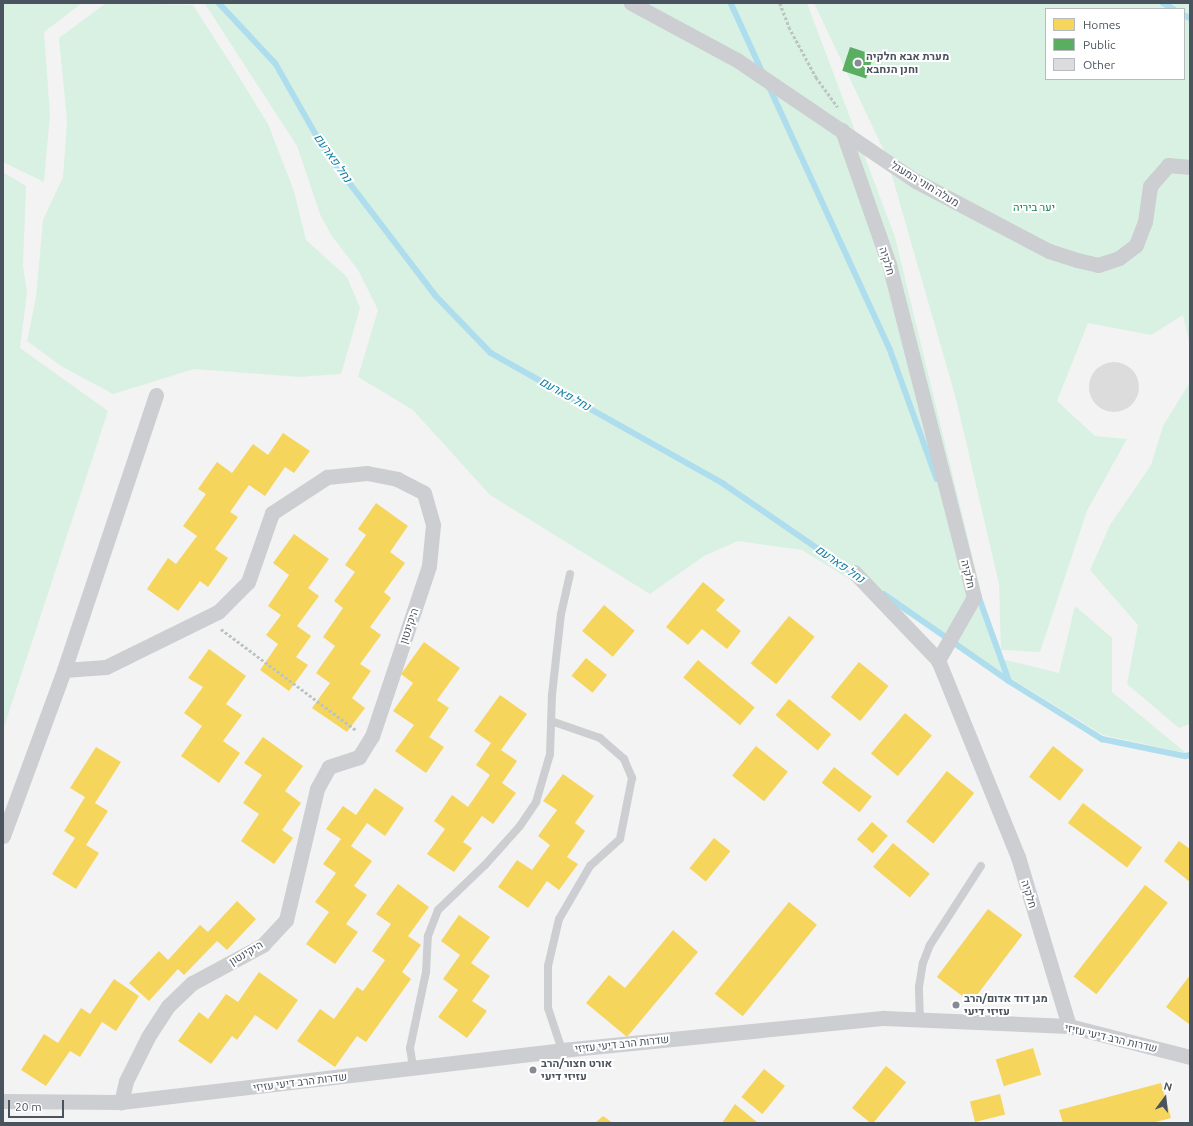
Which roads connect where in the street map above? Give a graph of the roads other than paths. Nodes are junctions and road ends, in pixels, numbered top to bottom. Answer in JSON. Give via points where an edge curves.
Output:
{"nodes":[{"id":1,"x":631,"y":3,"type":"edge"},
{"id":2,"x":842,"y":130,"type":"junction"},
{"id":3,"x":1190,"y":167,"type":"edge"},
{"id":4,"x":156,"y":395,"type":"dead end"},
{"id":5,"x":854,"y":572,"type":"dead end"},
{"id":6,"x":570,"y":574,"type":"dead end"},
{"id":7,"x":938,"y":660,"type":"junction"},
{"id":8,"x":64,"y":670,"type":"junction"},
{"id":9,"x":551,"y":721,"type":"junction"},
{"id":10,"x":3,"y":836,"type":"edge"},
{"id":11,"x":981,"y":866,"type":"dead end"},
{"id":12,"x":920,"y":1020,"type":"junction"},
{"id":13,"x":1069,"y":1026,"type":"junction"},
{"id":14,"x":562,"y":1050,"type":"junction"},
{"id":15,"x":1190,"y":1057,"type":"edge"},
{"id":16,"x":413,"y":1067,"type":"junction"},
{"id":17,"x":3,"y":1101,"type":"edge"},
{"id":18,"x":121,"y":1102,"type":"junction"}],
"edges":[{"from":1,"to":2,"type":"street","name":"מעלה חוני המעגל","via":[[737,60]]},
{"from":2,"to":3,"type":"street","name":"מעלה חוני המעגל","via":[[916,181],[1049,251],[1098,265],[1119,258],[1136,245],[1144,222],[1150,186],[1168,165]]},
{"from":2,"to":7,"type":"street","name":"חלקיה","via":[[888,264],[974,597]]},
{"from":4,"to":8,"type":"street"},
{"from":5,"to":7,"type":"street"},
{"from":6,"to":9,"type":"lane","via":[[561,614]]},
{"from":7,"to":13,"type":"street","name":"חלקיה","via":[[1018,857]]},
{"from":8,"to":10,"type":"street"},
{"from":8,"to":18,"type":"street","name":"היקינטון","via":[[106,667],[218,612],[248,582],[272,512],[327,476],[367,473],[397,479],[424,493],[433,525],[429,566],[369,740],[359,757],[329,767],[317,789],[286,920],[262,945],[192,983],[168,1006],[148,1037],[126,1081]]},
{"from":9,"to":14,"type":"lane","via":[[600,738],[624,759],[632,778],[620,840],[590,866],[559,919],[548,966],[548,1008]]},
{"from":9,"to":16,"type":"lane","via":[[550,754],[536,802],[520,826],[490,860],[438,910],[428,936],[426,972],[410,1048]]},
{"from":11,"to":12,"type":"lane","via":[[930,944],[923,963],[919,987]]},
{"from":12,"to":13,"type":"street","name":"שדרות הרב דיעי עזיזי"},
{"from":12,"to":14,"type":"street","name":"שדרות הרב דיעי עזיזי","via":[[884,1018]]},
{"from":13,"to":15,"type":"street","name":"שדרות הרב דיעי עזיזי"},
{"from":14,"to":16,"type":"street","name":"שדרות הרב דיעי עזיזי"},
{"from":16,"to":18,"type":"street","name":"שדרות הרב דיעי עזיזי"},
{"from":17,"to":18,"type":"street","name":"שדרות הרב דיעי עזיזי"}]}
